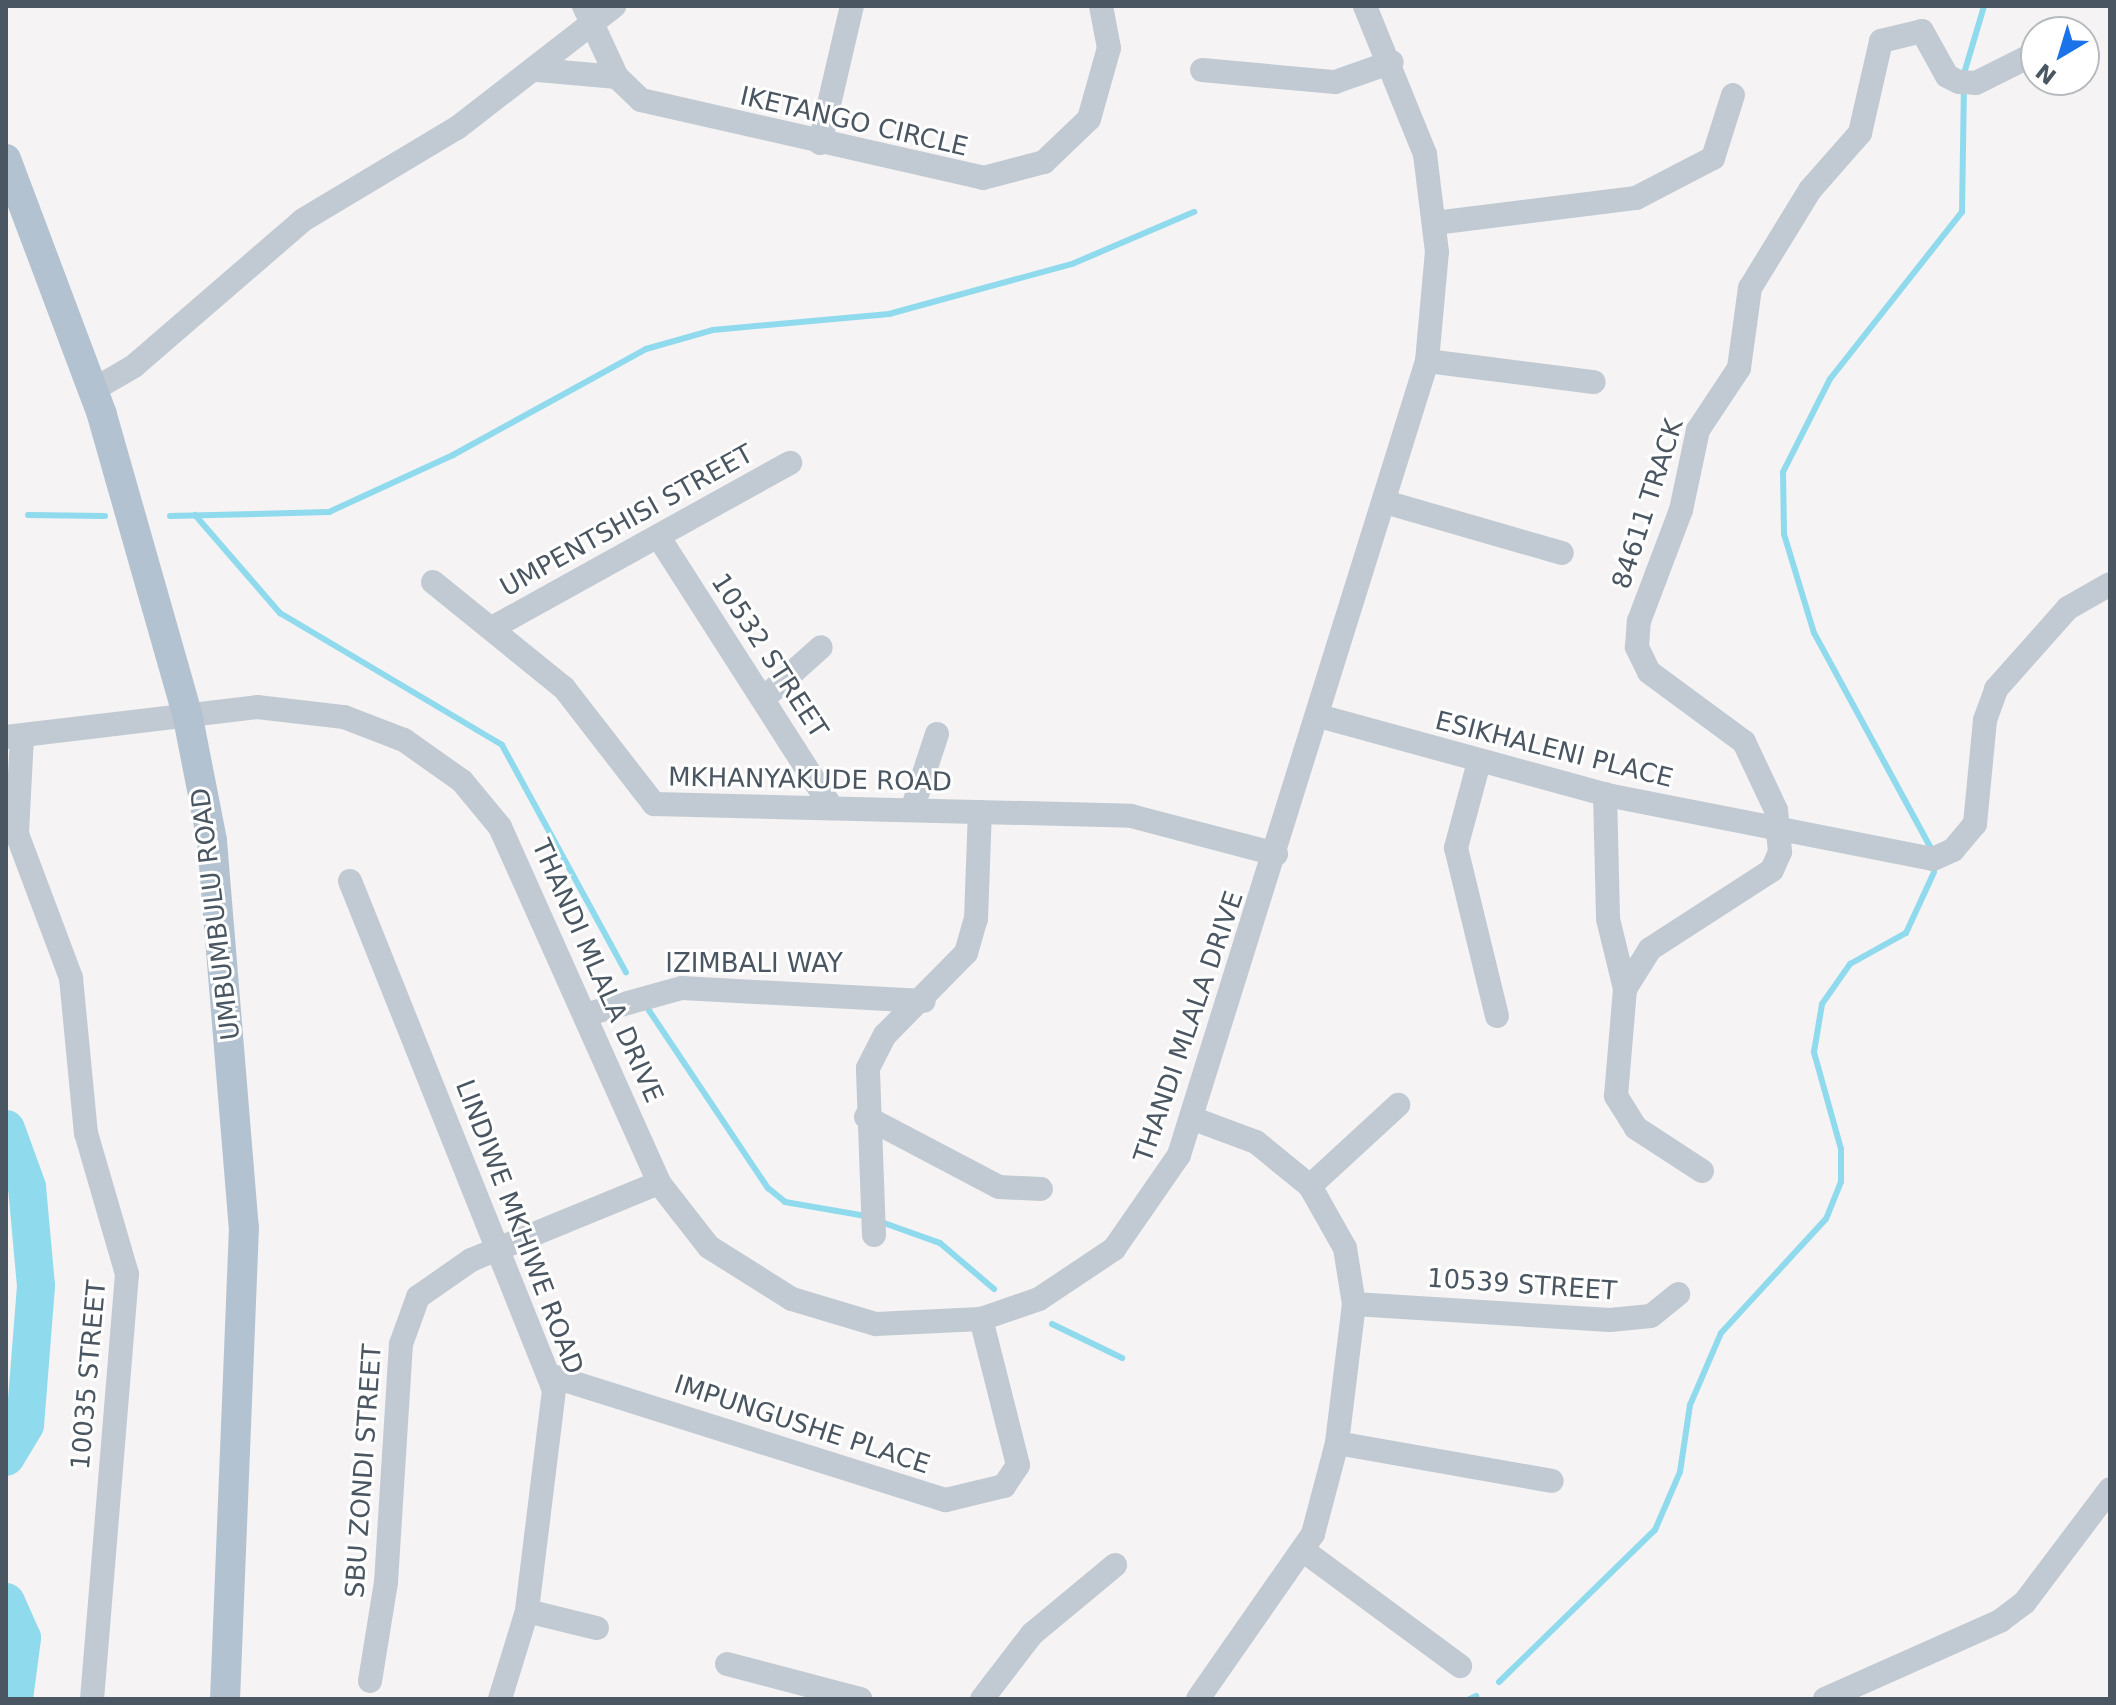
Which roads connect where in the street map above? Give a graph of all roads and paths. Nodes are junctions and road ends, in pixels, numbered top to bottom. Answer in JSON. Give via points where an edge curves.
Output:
{"nodes":[{"id":1,"x":614,"y":6,"type":"edge"},
{"id":2,"x":852,"y":6,"type":"edge"},
{"id":3,"x":1101,"y":6,"type":"edge"},
{"id":4,"x":1365,"y":6,"type":"edge"},
{"id":5,"x":588,"y":13,"type":"edge"},
{"id":6,"x":2020,"y":61,"type":"edge"},
{"id":7,"x":1392,"y":62,"type":"junction"},
{"id":8,"x":538,"y":70,"type":"junction"},
{"id":9,"x":1202,"y":70,"type":"dead end"},
{"id":10,"x":617,"y":77,"type":"junction"},
{"id":11,"x":1733,"y":95,"type":"dead end"},
{"id":12,"x":820,"y":143,"type":"junction"},
{"id":13,"x":6,"y":159,"type":"edge"},
{"id":14,"x":1435,"y":223,"type":"junction"},
{"id":15,"x":1427,"y":361,"type":"junction"},
{"id":16,"x":1594,"y":382,"type":"dead end"},
{"id":17,"x":93,"y":390,"type":"junction"},
{"id":18,"x":790,"y":463,"type":"dead end"},
{"id":19,"x":1385,"y":502,"type":"junction"},
{"id":20,"x":658,"y":536,"type":"junction"},
{"id":21,"x":1562,"y":553,"type":"dead end"},
{"id":22,"x":433,"y":582,"type":"dead end"},
{"id":23,"x":2110,"y":584,"type":"edge"},
{"id":24,"x":492,"y":628,"type":"junction"},
{"id":25,"x":821,"y":647,"type":"dead end"},
{"id":26,"x":764,"y":698,"type":"junction"},
{"id":27,"x":187,"y":713,"type":"junction"},
{"id":28,"x":1319,"y":716,"type":"junction"},
{"id":29,"x":937,"y":734,"type":"dead end"},
{"id":30,"x":14,"y":737,"type":"edge"},
{"id":31,"x":1479,"y":762,"type":"junction"},
{"id":32,"x":1605,"y":794,"type":"junction"},
{"id":33,"x":832,"y":808,"type":"junction"},
{"id":34,"x":912,"y":810,"type":"junction"},
{"id":35,"x":980,"y":812,"type":"junction"},
{"id":36,"x":1778,"y":832,"type":"junction"},
{"id":37,"x":1276,"y":854,"type":"junction"},
{"id":38,"x":350,"y":881,"type":"dead end"},
{"id":39,"x":1625,"y":989,"type":"junction"},
{"id":40,"x":924,"y":1001,"type":"junction"},
{"id":41,"x":588,"y":1014,"type":"junction"},
{"id":42,"x":1497,"y":1016,"type":"dead end"},
{"id":43,"x":1398,"y":1105,"type":"dead end"},
{"id":44,"x":866,"y":1117,"type":"junction"},
{"id":45,"x":1194,"y":1119,"type":"junction"},
{"id":46,"x":1702,"y":1171,"type":"dead end"},
{"id":47,"x":659,"y":1183,"type":"junction"},
{"id":48,"x":1310,"y":1186,"type":"junction"},
{"id":49,"x":1041,"y":1189,"type":"dead end"},
{"id":50,"x":874,"y":1235,"type":"dead end"},
{"id":51,"x":500,"y":1247,"type":"junction"},
{"id":52,"x":1678,"y":1294,"type":"dead end"},
{"id":53,"x":1354,"y":1304,"type":"junction"},
{"id":54,"x":981,"y":1319,"type":"junction"},
{"id":55,"x":552,"y":1376,"type":"junction"},
{"id":56,"x":1337,"y":1443,"type":"junction"},
{"id":57,"x":1552,"y":1481,"type":"dead end"},
{"id":58,"x":2110,"y":1489,"type":"edge"},
{"id":59,"x":1304,"y":1551,"type":"junction"},
{"id":60,"x":1115,"y":1565,"type":"dead end"},
{"id":61,"x":527,"y":1611,"type":"junction"},
{"id":62,"x":597,"y":1628,"type":"dead end"},
{"id":63,"x":727,"y":1664,"type":"dead end"},
{"id":64,"x":1460,"y":1666,"type":"dead end"},
{"id":65,"x":370,"y":1681,"type":"dead end"},
{"id":66,"x":92,"y":1699,"type":"edge"},
{"id":67,"x":225,"y":1699,"type":"edge"},
{"id":68,"x":500,"y":1699,"type":"edge"},
{"id":69,"x":860,"y":1699,"type":"edge"},
{"id":70,"x":982,"y":1699,"type":"edge"},
{"id":71,"x":1198,"y":1699,"type":"edge"},
{"id":72,"x":1825,"y":1699,"type":"edge"}],
"edges":[{"from":1,"to":5,"type":"street"},
{"from":2,"to":12,"type":"street"},
{"from":3,"to":12,"type":"street","name":"IKETANGO CIRCLE","via":[[1109,48],[1100,94],[1076,137],[1044,162],[1004,177],[960,176]]},
{"from":4,"to":7,"type":"street","name":"THANDI MLALA DRIVE"},
{"from":5,"to":8,"type":"street"},
{"from":5,"to":10,"type":"street"},
{"from":6,"to":36,"type":"street","name":"84611 TRACK","via":[[1976,83],[1959,82],[1947,76],[1922,31],[1884,37],[1860,133],[1810,190],[1755,276],[1739,368],[1691,448],[1681,510],[1639,621],[1637,647],[1661,684],[1744,742],[1773,795]]},
{"from":7,"to":9,"type":"street","via":[[1326,83]]},
{"from":7,"to":14,"type":"street","name":"THANDI MLALA DRIVE","via":[[1425,154]]},
{"from":8,"to":10,"type":"street"},
{"from":8,"to":17,"type":"street","via":[[303,220],[134,366]]},
{"from":10,"to":12,"type":"street","name":"IKETANGO CIRCLE","via":[[658,106]]},
{"from":11,"to":14,"type":"street","via":[[1713,158],[1636,198]]},
{"from":13,"to":17,"type":"main road","name":"UMBUMBULU ROAD"},
{"from":14,"to":15,"type":"street","name":"THANDI MLALA DRIVE"},
{"from":15,"to":16,"type":"street"},
{"from":15,"to":19,"type":"street","name":"THANDI MLALA DRIVE"},
{"from":17,"to":27,"type":"main road","name":"UMBUMBULU ROAD"},
{"from":18,"to":20,"type":"street","name":"UMPENTSHISI STREET"},
{"from":19,"to":21,"type":"street"},
{"from":19,"to":28,"type":"street","name":"THANDI MLALA DRIVE"},
{"from":20,"to":24,"type":"street","name":"UMPENTSHISI STREET"},
{"from":20,"to":26,"type":"street","name":"10532 STREET"},
{"from":22,"to":24,"type":"street","name":"MKHANYAKUDE ROAD"},
{"from":23,"to":36,"type":"street","name":"ESIKHALENI PLACE","via":[[2068,608],[1996,689],[1985,720],[1979,814],[1953,850],[1923,859]]},
{"from":24,"to":33,"type":"street","name":"MKHANYAKUDE ROAD","via":[[577,701],[647,800]]},
{"from":25,"to":26,"type":"street"},
{"from":26,"to":33,"type":"street","name":"10532 STREET"},
{"from":27,"to":30,"type":"street","name":"THANDI MLALA DRIVE"},
{"from":27,"to":41,"type":"street","name":"THANDI MLALA DRIVE","via":[[313,711],[373,726],[437,760],[500,827]]},
{"from":27,"to":67,"type":"main road","name":"UMBUMBULU ROAD","via":[[212,841],[244,1227]]},
{"from":28,"to":31,"type":"street","name":"ESIKHALENI PLACE"},
{"from":28,"to":37,"type":"street","name":"THANDI MLALA DRIVE"},
{"from":29,"to":34,"type":"street"},
{"from":30,"to":66,"type":"street","name":"10035 STREET","via":[[17,834],[71,978],[86,1133],[127,1274]]},
{"from":31,"to":32,"type":"street","name":"ESIKHALENI PLACE"},
{"from":31,"to":42,"type":"street","via":[[1456,848]]},
{"from":32,"to":36,"type":"street","name":"ESIKHALENI PLACE"},
{"from":32,"to":39,"type":"street","via":[[1608,919]]},
{"from":33,"to":34,"type":"street","name":"MKHANYAKUDE ROAD"},
{"from":34,"to":35,"type":"street","name":"MKHANYAKUDE ROAD"},
{"from":35,"to":37,"type":"street","name":"MKHANYAKUDE ROAD","via":[[1131,816]]},
{"from":35,"to":40,"type":"street","via":[[972,939]]},
{"from":36,"to":39,"type":"street","via":[[1772,870],[1650,949]]},
{"from":37,"to":45,"type":"street","name":"THANDI MLALA DRIVE"},
{"from":38,"to":51,"type":"street","name":"LINDIWE MKHIWE ROAD"},
{"from":39,"to":46,"type":"street","via":[[1616,1096],[1636,1128]]},
{"from":40,"to":41,"type":"street","name":"IZIMBALI WAY","via":[[682,988]]},
{"from":40,"to":44,"type":"street","via":[[873,1055]]},
{"from":41,"to":47,"type":"street","name":"THANDI MLALA DRIVE"},
{"from":43,"to":48,"type":"street"},
{"from":44,"to":49,"type":"street","via":[[999,1187]]},
{"from":44,"to":50,"type":"street"},
{"from":45,"to":48,"type":"street","via":[[1266,1148]]},
{"from":45,"to":54,"type":"street","name":"THANDI MLALA DRIVE","via":[[1166,1183],[1114,1249],[1039,1299]]},
{"from":47,"to":51,"type":"street","name":"SBU ZONDI STREET"},
{"from":47,"to":54,"type":"street","name":"THANDI MLALA DRIVE","via":[[709,1247],[792,1299],[876,1324]]},
{"from":48,"to":53,"type":"street","via":[[1345,1248]]},
{"from":51,"to":55,"type":"street","name":"LINDIWE MKHIWE ROAD"},
{"from":51,"to":65,"type":"street","name":"SBU ZONDI STREET","via":[[429,1285],[404,1325],[386,1582]]},
{"from":52,"to":53,"type":"street","name":"10539 STREET","via":[[1651,1316],[1610,1320]]},
{"from":53,"to":56,"type":"street"},
{"from":54,"to":55,"type":"street","name":"IMPUNGUSHE PLACE","via":[[1018,1465],[1004,1486],[946,1500]]},
{"from":55,"to":61,"type":"street","name":"LINDIWE MKHIWE ROAD"},
{"from":56,"to":57,"type":"street"},
{"from":56,"to":59,"type":"street"},
{"from":58,"to":72,"type":"street","via":[[2025,1602],[2000,1621]]},
{"from":59,"to":64,"type":"street"},
{"from":59,"to":71,"type":"street"},
{"from":60,"to":70,"type":"street","via":[[1032,1634]]},
{"from":61,"to":62,"type":"street"},
{"from":61,"to":68,"type":"street","name":"LINDIWE MKHIWE ROAD"},
{"from":63,"to":69,"type":"street"}]}
